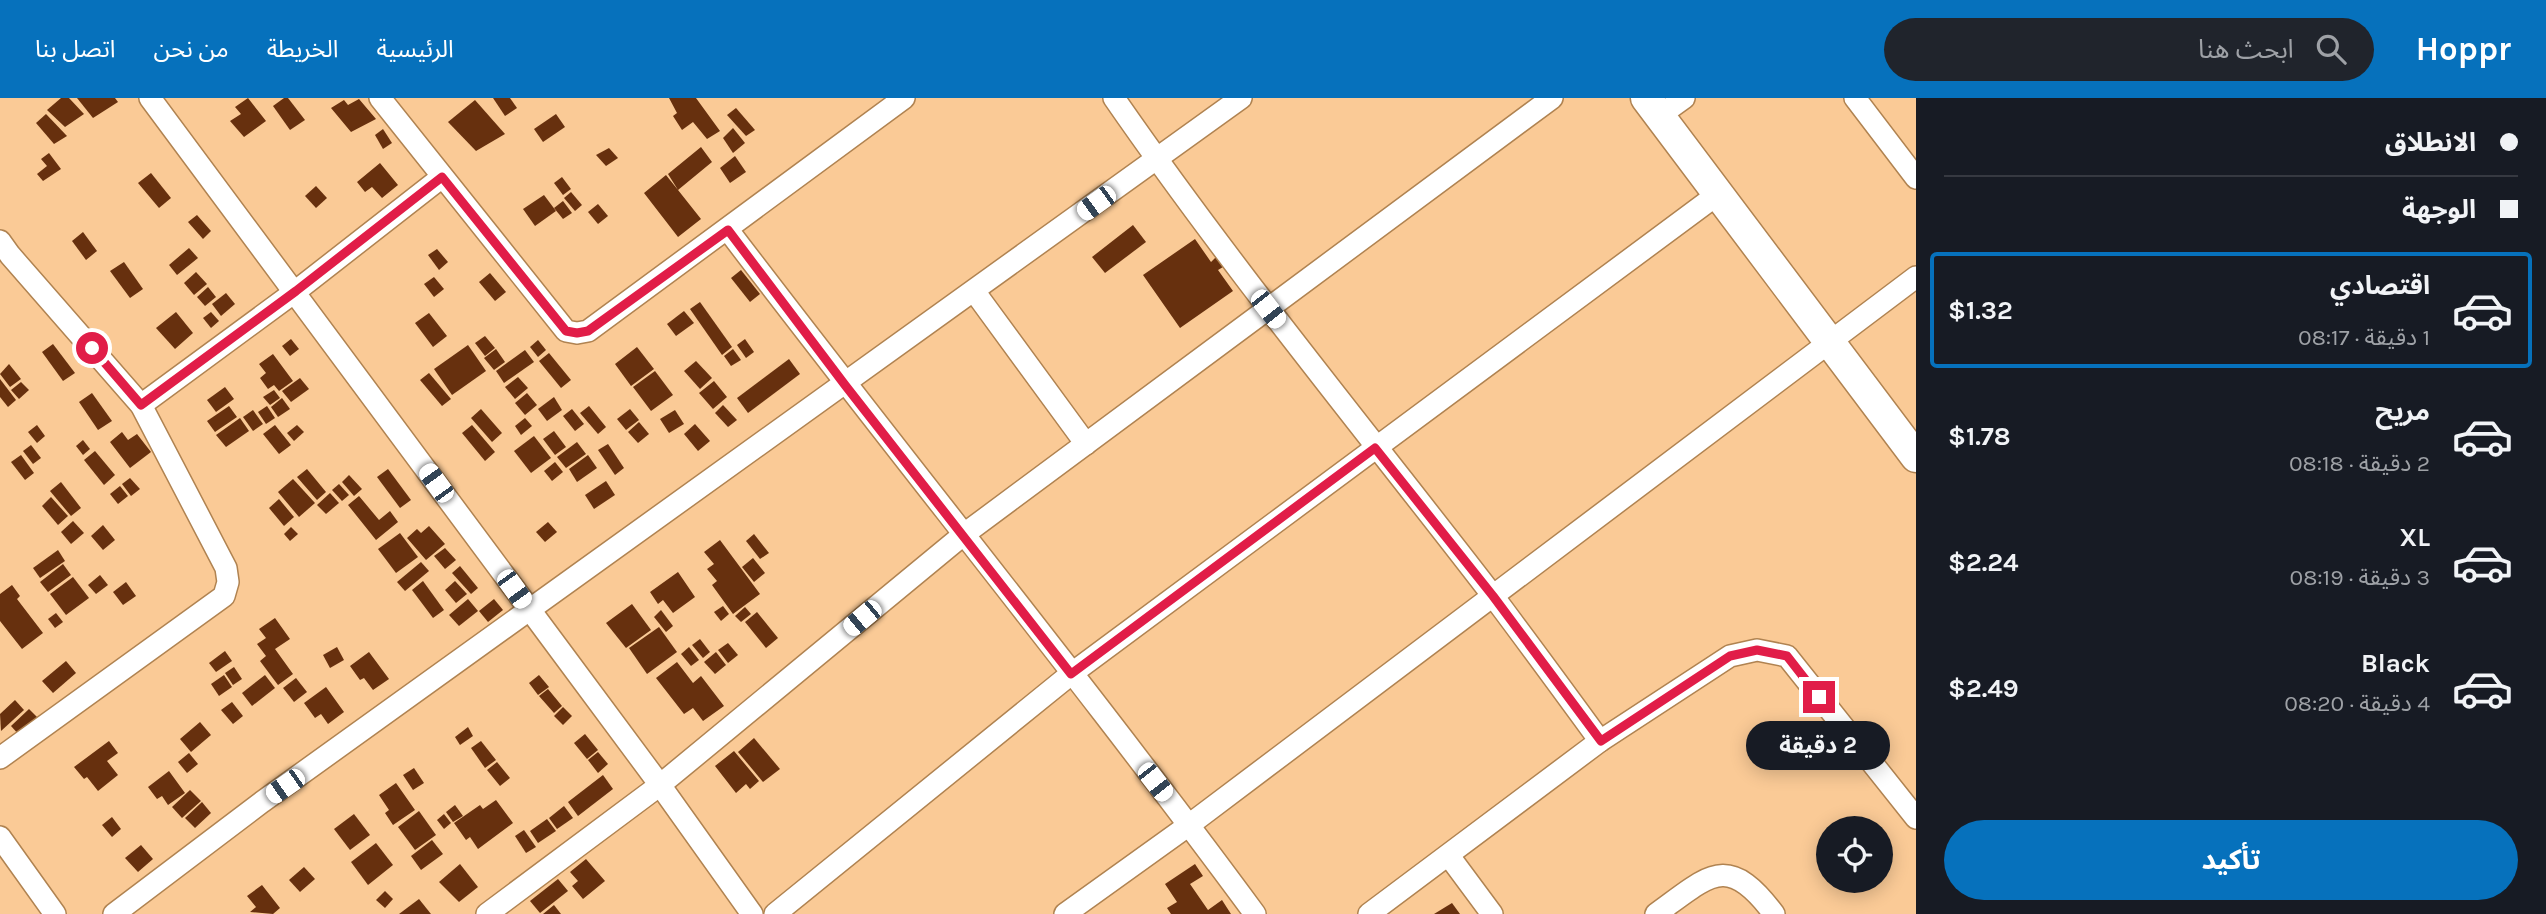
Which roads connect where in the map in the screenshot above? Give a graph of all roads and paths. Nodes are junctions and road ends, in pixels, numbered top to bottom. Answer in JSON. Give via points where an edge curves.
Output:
{"nodes":[{"id":1,"x":150,"y":98,"type":"edge"},
{"id":2,"x":904,"y":98,"type":"edge"},
{"id":3,"x":1114,"y":98,"type":"edge"},
{"id":4,"x":1241,"y":98,"type":"edge"},
{"id":5,"x":1552,"y":98,"type":"edge"},
{"id":6,"x":1684,"y":98,"type":"edge"},
{"id":7,"x":1855,"y":98,"type":"edge"},
{"id":8,"x":388,"y":101,"type":"edge"},
{"id":9,"x":881,"y":105,"type":"edge"},
{"id":10,"x":1652,"y":107,"type":"edge"},
{"id":11,"x":1156,"y":159,"type":"junction"},
{"id":12,"x":442,"y":177,"type":"junction"},
{"id":13,"x":1916,"y":178,"type":"edge"},
{"id":14,"x":1718,"y":194,"type":"junction"},
{"id":15,"x":728,"y":230,"type":"junction"},
{"id":16,"x":3,"y":253,"type":"edge"},
{"id":17,"x":1916,"y":277,"type":"edge"},
{"id":18,"x":296,"y":291,"type":"junction"},
{"id":19,"x":975,"y":291,"type":"junction"},
{"id":20,"x":1268,"y":309,"type":"junction"},
{"id":21,"x":1829,"y":341,"type":"junction"},
{"id":22,"x":845,"y":385,"type":"junction"},
{"id":23,"x":141,"y":405,"type":"junction"},
{"id":24,"x":1086,"y":443,"type":"junction"},
{"id":25,"x":1375,"y":448,"type":"junction"},
{"id":26,"x":1916,"y":457,"type":"edge"},
{"id":27,"x":963,"y":535,"type":"junction"},
{"id":28,"x":1493,"y":596,"type":"junction"},
{"id":29,"x":530,"y":611,"type":"junction"},
{"id":30,"x":1071,"y":674,"type":"junction"},
{"id":31,"x":1601,"y":741,"type":"junction"},
{"id":32,"x":0,"y":758,"type":"edge"},
{"id":33,"x":660,"y":785,"type":"junction"},
{"id":34,"x":1916,"y":818,"type":"edge"},
{"id":35,"x":1189,"y":825,"type":"junction"},
{"id":36,"x":0,"y":837,"type":"edge"},
{"id":37,"x":1449,"y":856,"type":"junction"},
{"id":38,"x":129,"y":910,"type":"edge"},
{"id":39,"x":55,"y":914,"type":"edge"},
{"id":40,"x":487,"y":914,"type":"edge"},
{"id":41,"x":752,"y":914,"type":"edge"},
{"id":42,"x":775,"y":914,"type":"edge"},
{"id":43,"x":1065,"y":914,"type":"edge"},
{"id":44,"x":1255,"y":914,"type":"edge"},
{"id":45,"x":1369,"y":914,"type":"edge"},
{"id":46,"x":1492,"y":914,"type":"edge"},
{"id":47,"x":1656,"y":914,"type":"edge"},
{"id":48,"x":1774,"y":914,"type":"edge"}],
"edges":[{"from":1,"to":18,"type":"street"},
{"from":2,"to":9,"type":"street"},
{"from":3,"to":11,"type":"street"},
{"from":4,"to":11,"type":"street"},
{"from":5,"to":20,"type":"street"},
{"from":6,"to":10,"type":"street"},
{"from":7,"to":13,"type":"street"},
{"from":8,"to":12,"type":"street"},
{"from":9,"to":15,"type":"street"},
{"from":10,"to":14,"type":"street"},
{"from":11,"to":19,"type":"street"},
{"from":11,"to":20,"type":"street"},
{"from":12,"to":15,"type":"street","via":[[566,331],[588,331]]},
{"from":12,"to":18,"type":"street"},
{"from":14,"to":21,"type":"street"},
{"from":14,"to":25,"type":"street"},
{"from":15,"to":22,"type":"street"},
{"from":16,"to":23,"type":"street"},
{"from":17,"to":21,"type":"street"},
{"from":18,"to":23,"type":"street"},
{"from":18,"to":29,"type":"street"},
{"from":19,"to":22,"type":"street"},
{"from":19,"to":24,"type":"street"},
{"from":20,"to":24,"type":"street"},
{"from":20,"to":25,"type":"street"},
{"from":21,"to":26,"type":"street"},
{"from":21,"to":28,"type":"street"},
{"from":22,"to":27,"type":"street"},
{"from":22,"to":29,"type":"street"},
{"from":23,"to":32,"type":"street","via":[[226,568],[224,596]]},
{"from":24,"to":27,"type":"street"},
{"from":25,"to":28,"type":"street"},
{"from":25,"to":30,"type":"street"},
{"from":27,"to":30,"type":"street"},
{"from":27,"to":33,"type":"street"},
{"from":28,"to":31,"type":"street"},
{"from":28,"to":35,"type":"street"},
{"from":29,"to":33,"type":"street"},
{"from":29,"to":38,"type":"street","via":[[262,802]]},
{"from":30,"to":35,"type":"street"},
{"from":30,"to":42,"type":"street"},
{"from":31,"to":34,"type":"street","via":[[1730,656],[1757,650],[1787,656]]},
{"from":31,"to":37,"type":"street"},
{"from":33,"to":40,"type":"street"},
{"from":33,"to":41,"type":"street"},
{"from":35,"to":43,"type":"street"},
{"from":35,"to":44,"type":"street"},
{"from":36,"to":39,"type":"street"},
{"from":37,"to":45,"type":"street"},
{"from":37,"to":46,"type":"street"},
{"from":47,"to":48,"type":"street","via":[[1707,877],[1731,876],[1755,889]]}]}
